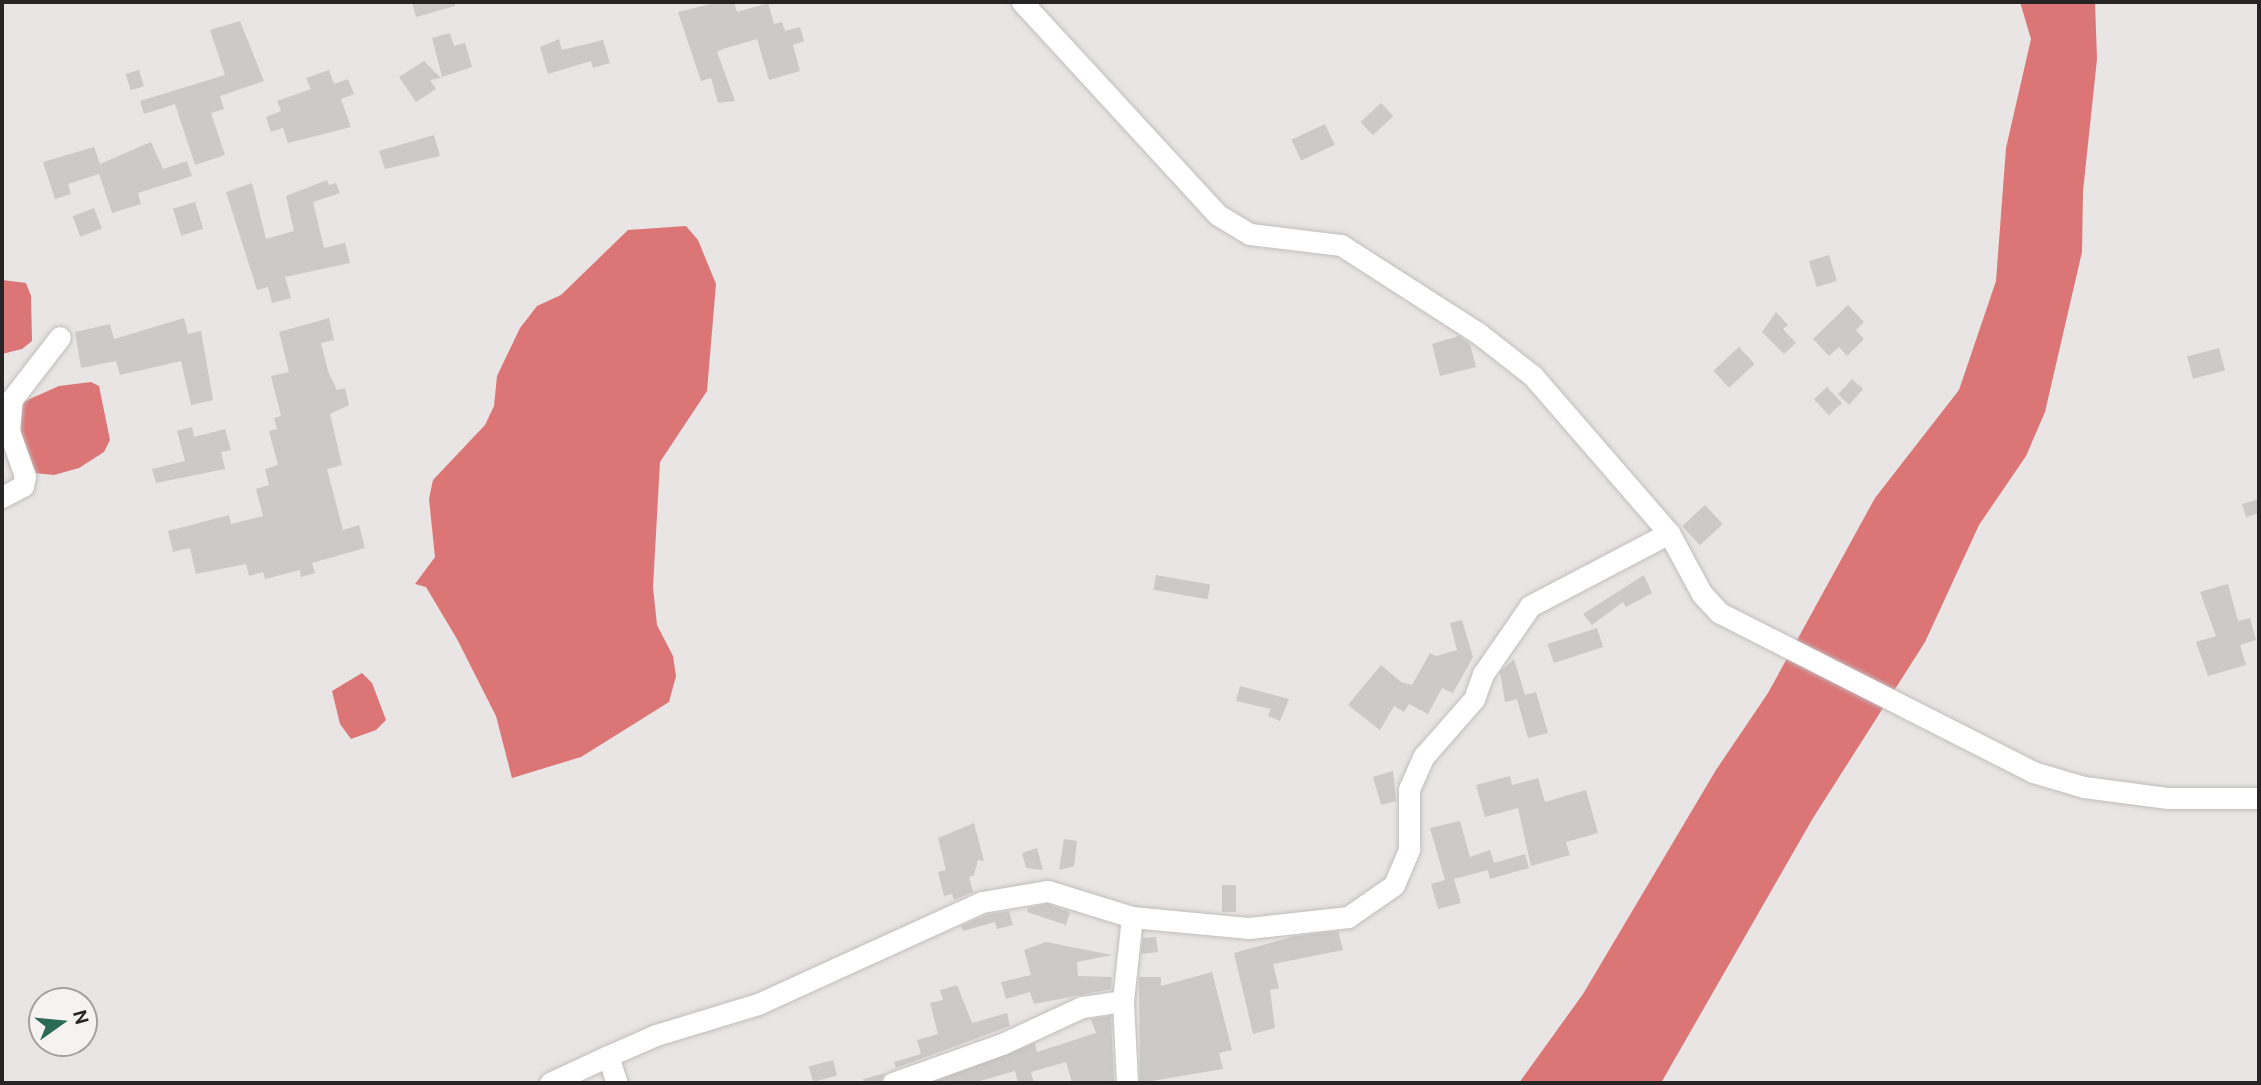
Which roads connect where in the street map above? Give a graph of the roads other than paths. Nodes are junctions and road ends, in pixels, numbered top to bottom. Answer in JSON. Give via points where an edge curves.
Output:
{"nodes":[{"id":1,"x":1022,"y":2,"type":"edge"},
{"id":2,"x":60,"y":337,"type":"dead end"},
{"id":3,"x":2,"y":497,"type":"edge"},
{"id":4,"x":1669,"y":533,"type":"junction"},
{"id":5,"x":2259,"y":798,"type":"edge"},
{"id":6,"x":1132,"y":917,"type":"junction"},
{"id":7,"x":1123,"y":1001,"type":"junction"},
{"id":8,"x":608,"y":1056,"type":"junction"},
{"id":9,"x":550,"y":1083,"type":"edge"},
{"id":10,"x":617,"y":1083,"type":"edge"},
{"id":11,"x":893,"y":1083,"type":"edge"},
{"id":12,"x":1127,"y":1083,"type":"edge"}],
"edges":[{"from":1,"to":4,"type":"street","via":[[1218,215],[1251,234],[1341,245],[1478,333],[1533,376]]},
{"from":2,"to":3,"type":"street","via":[[12,399],[9,432],[25,476],[23,486]]},
{"from":4,"to":5,"type":"street","via":[[1702,594],[1720,613],[2004,760],[2100,790],[2168,798]]},
{"from":4,"to":6,"type":"street","via":[[1530,607],[1483,674],[1474,699],[1424,756],[1409,789],[1409,849],[1404,869],[1394,885],[1356,914],[1249,928]]},
{"from":6,"to":7,"type":"street"},
{"from":6,"to":8,"type":"street","via":[[1048,891],[982,902],[758,1004],[669,1031]]},
{"from":7,"to":11,"type":"street","via":[[1082,1007],[1002,1044]]},
{"from":7,"to":12,"type":"street"},
{"from":8,"to":9,"type":"street"},
{"from":8,"to":10,"type":"street"}]}
